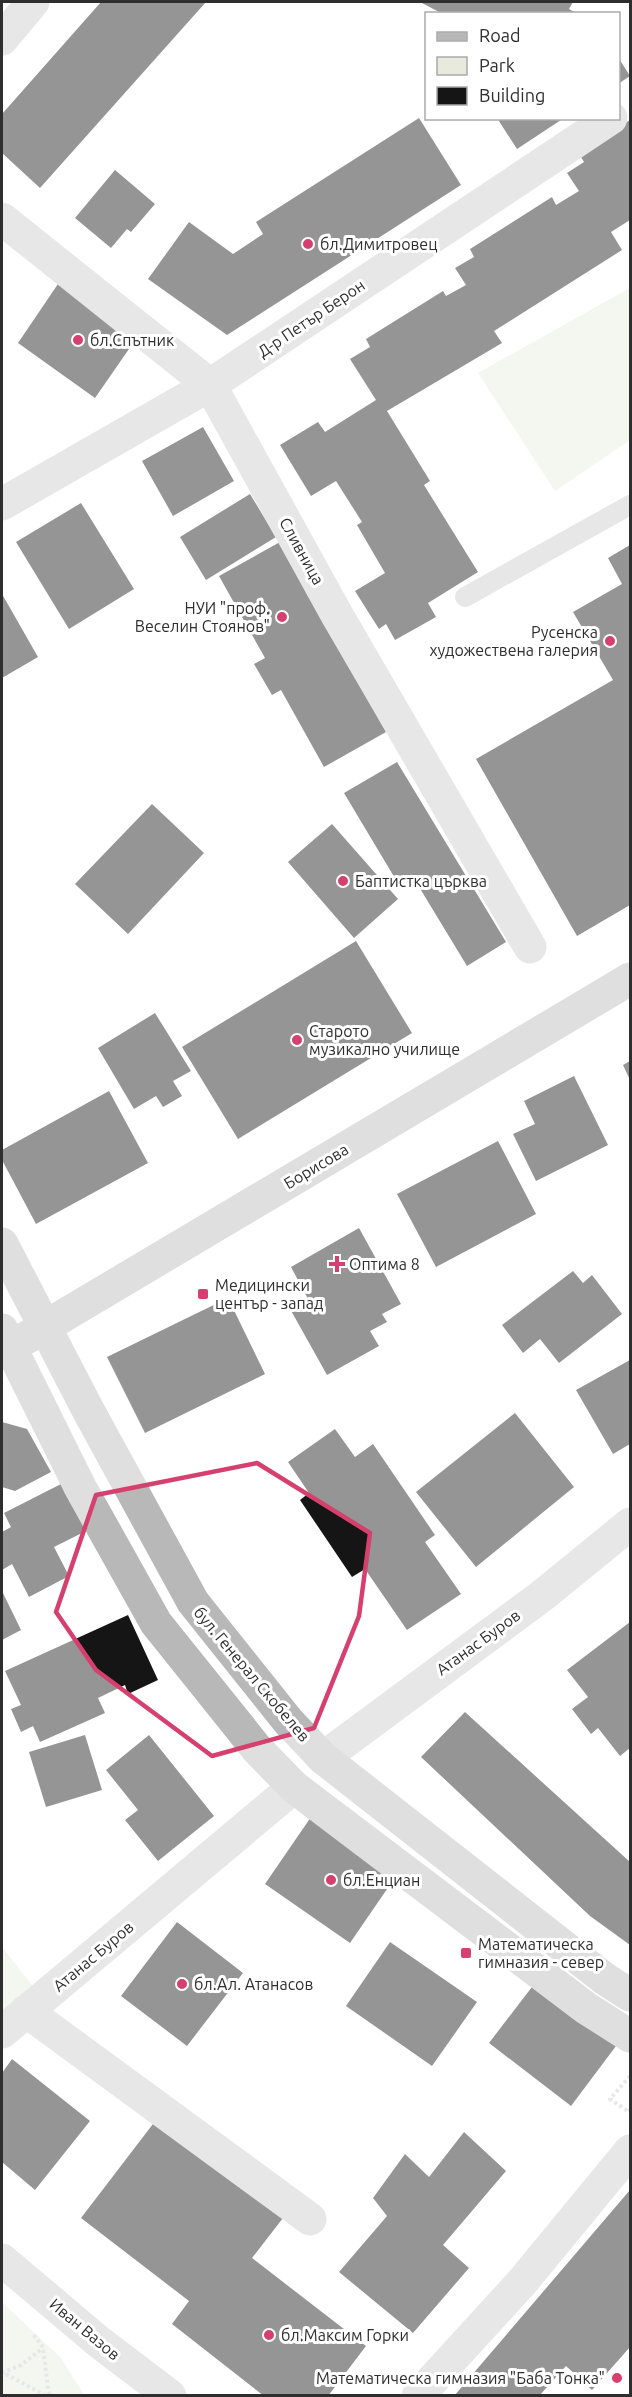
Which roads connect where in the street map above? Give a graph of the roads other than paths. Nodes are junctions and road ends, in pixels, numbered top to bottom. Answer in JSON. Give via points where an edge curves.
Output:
{"nodes":[{"id":1,"x":33,"y":2,"type":"edge"},
{"id":2,"x":2,"y":39,"type":"edge"},
{"id":3,"x":608,"y":120,"type":"edge"},
{"id":4,"x":2,"y":219,"type":"edge"},
{"id":5,"x":210,"y":385,"type":"junction"},
{"id":6,"x":2,"y":504,"type":"edge"},
{"id":7,"x":630,"y":505,"type":"edge"},
{"id":8,"x":465,"y":597,"type":"dead end"},
{"id":9,"x":530,"y":947,"type":"dead end"},
{"id":10,"x":630,"y":979,"type":"edge"},
{"id":11,"x":2,"y":1244,"type":"edge"},
{"id":12,"x":45,"y":1327,"type":"junction"},
{"id":13,"x":4,"y":1343,"type":"edge"},
{"id":14,"x":630,"y":1524,"type":"edge"},
{"id":15,"x":323,"y":1758,"type":"junction"},
{"id":16,"x":294,"y":1787,"type":"junction"},
{"id":17,"x":630,"y":1995,"type":"edge"},
{"id":18,"x":26,"y":2011,"type":"junction"},
{"id":19,"x":2,"y":2032,"type":"edge"},
{"id":20,"x":630,"y":2036,"type":"edge"},
{"id":21,"x":630,"y":2151,"type":"edge"},
{"id":22,"x":310,"y":2219,"type":"dead end"},
{"id":23,"x":2,"y":2260,"type":"edge"},
{"id":24,"x":170,"y":2396,"type":"edge"},
{"id":25,"x":418,"y":2396,"type":"edge"}],
"edges":[{"from":1,"to":2,"type":"street"},
{"from":3,"to":5,"type":"street","name":"Д-р Петър Берон"},
{"from":4,"to":5,"type":"street","name":"Сливница"},
{"from":5,"to":6,"type":"street","name":"Д-р Петър Берон"},
{"from":5,"to":9,"type":"street","name":"Сливница","via":[[337,615]]},
{"from":7,"to":8,"type":"lane"},
{"from":10,"to":12,"type":"main road","name":"Борисова"},
{"from":11,"to":12,"type":"main road","name":"бул. Генерал Скобелев"},
{"from":12,"to":13,"type":"main road","name":"Борисова"},
{"from":12,"to":15,"type":"main road","name":"бул. Генерал Скобелев","via":[[192,1602],[288,1721]]},
{"from":13,"to":16,"type":"main road","via":[[156,1623],[257,1749]]},
{"from":14,"to":15,"type":"street","name":"Атанас Буров","via":[[543,1595]]},
{"from":15,"to":17,"type":"main road","name":"бул. Генерал Скобелев"},
{"from":16,"to":18,"type":"street","name":"Атанас Буров"},
{"from":16,"to":20,"type":"main road","via":[[586,2008]]},
{"from":18,"to":19,"type":"street","name":"Атанас Буров"},
{"from":18,"to":22,"type":"street"},
{"from":21,"to":25,"type":"street","via":[[523,2281]]},
{"from":23,"to":24,"type":"street","name":"Иван Вазов"}]}
